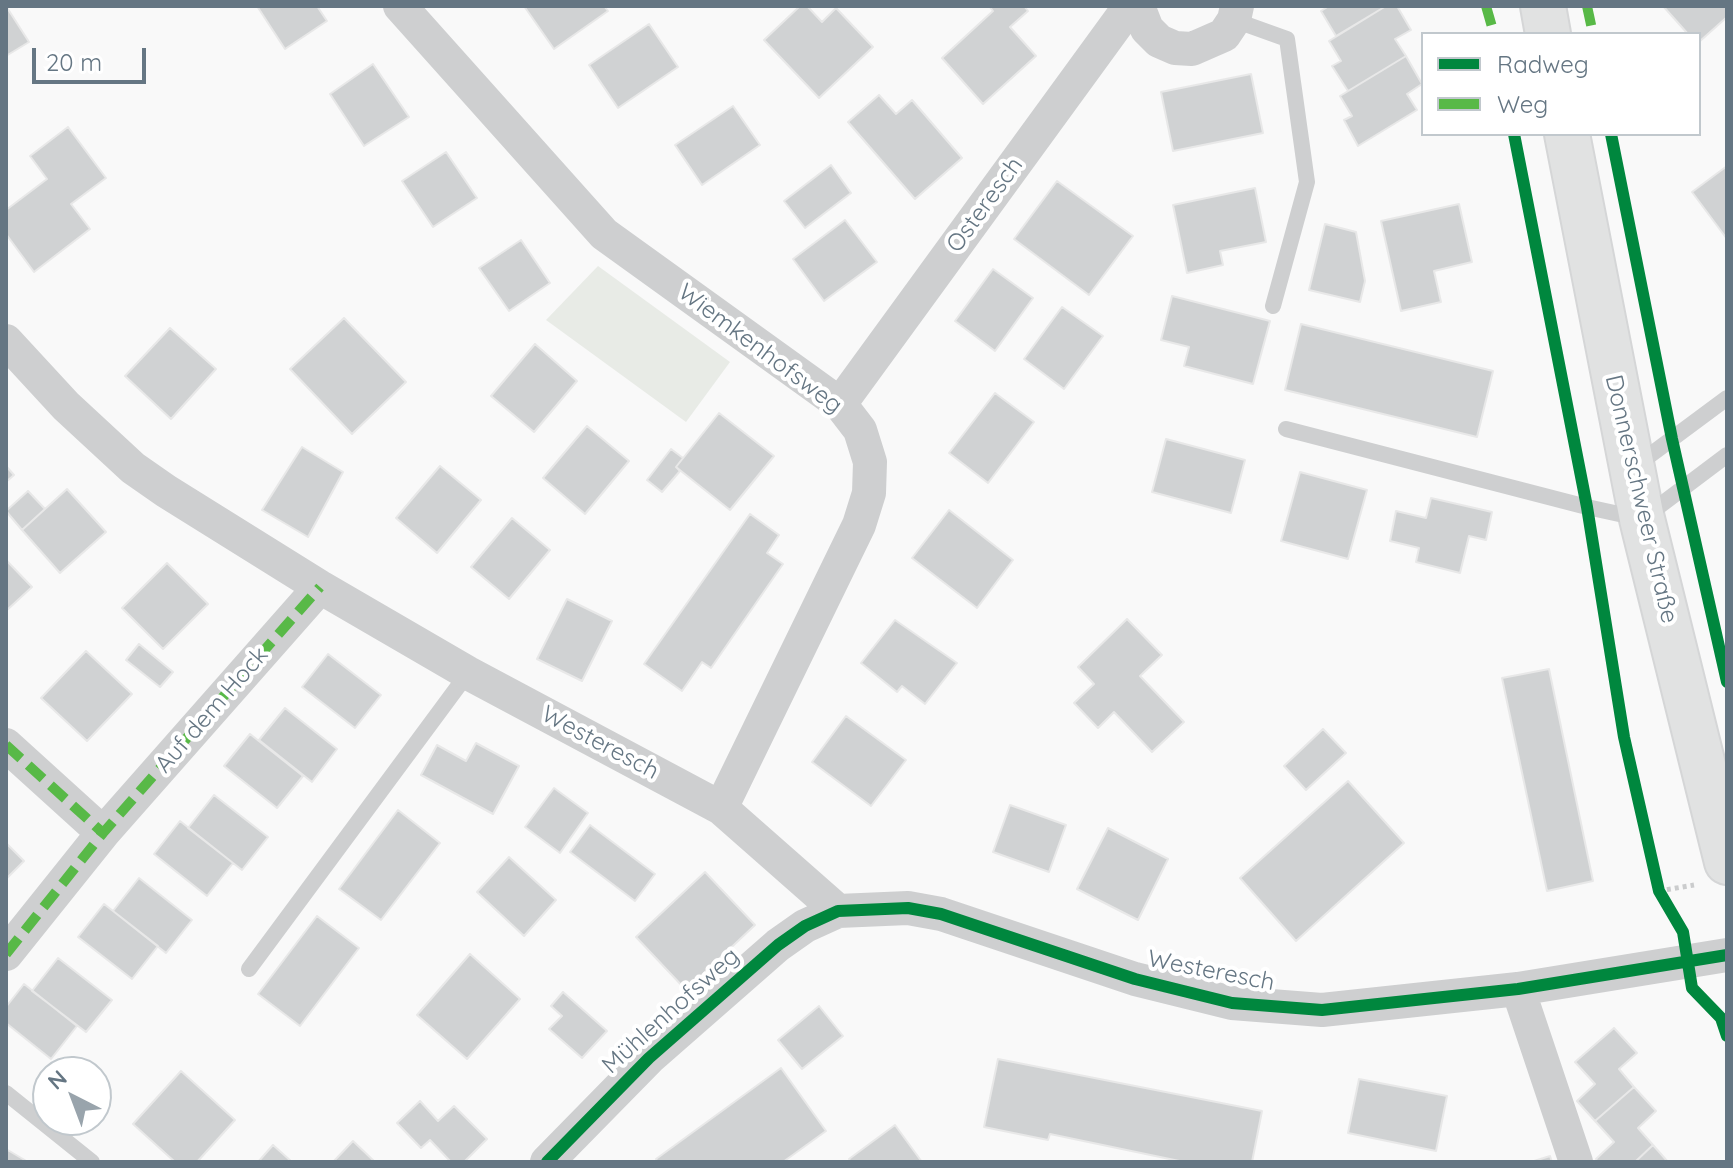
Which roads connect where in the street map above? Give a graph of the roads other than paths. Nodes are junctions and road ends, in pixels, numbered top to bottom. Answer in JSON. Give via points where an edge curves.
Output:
{"nodes":[{"id":1,"x":1130,"y":6,"type":"edge"},
{"id":2,"x":1138,"y":6,"type":"edge"},
{"id":3,"x":1543,"y":6,"type":"edge"},
{"id":4,"x":405,"y":7,"type":"edge"},
{"id":5,"x":1236,"y":13,"type":"edge"},
{"id":6,"x":1548,"y":32,"type":"edge"},
{"id":7,"x":1567,"y":136,"type":"edge"},
{"id":8,"x":1273,"y":306,"type":"dead end"},
{"id":9,"x":6,"y":341,"type":"edge"},
{"id":10,"x":1727,"y":398,"type":"edge"},
{"id":11,"x":840,"y":404,"type":"junction"},
{"id":12,"x":1286,"y":429,"type":"dead end"},
{"id":13,"x":1727,"y":455,"type":"edge"},
{"id":14,"x":1633,"y":468,"type":"junction"},
{"id":15,"x":1642,"y":519,"type":"junction"},
{"id":16,"x":320,"y":587,"type":"junction"},
{"id":17,"x":468,"y":673,"type":"junction"},
{"id":18,"x":6,"y":745,"type":"edge"},
{"id":19,"x":1720,"y":806,"type":"edge"},
{"id":20,"x":721,"y":808,"type":"junction"},
{"id":21,"x":103,"y":833,"type":"junction"},
{"id":22,"x":1727,"y":862,"type":"edge"},
{"id":23,"x":838,"y":911,"type":"junction"},
{"id":24,"x":6,"y":954,"type":"edge"},
{"id":25,"x":1727,"y":955,"type":"edge"},
{"id":26,"x":249,"y":969,"type":"dead end"},
{"id":27,"x":1518,"y":989,"type":"junction"},
{"id":28,"x":6,"y":1093,"type":"edge"},
{"id":29,"x":92,"y":1162,"type":"edge"},
{"id":30,"x":547,"y":1162,"type":"edge"},
{"id":31,"x":1576,"y":1162,"type":"edge"}],
"edges":[{"from":1,"to":11,"type":"street","name":"Osteresch"},
{"from":2,"to":5,"type":"street","via":[[1147,29],[1175,48],[1209,44],[1224,35]]},
{"from":3,"to":6,"type":"main road"},
{"from":4,"to":11,"type":"street","name":"Wiemkenhofsweg","via":[[604,234]]},
{"from":5,"to":8,"type":"lane","via":[[1287,39],[1307,182]]},
{"from":7,"to":14,"type":"main road","name":"Donnerschweer Straße"},
{"from":9,"to":16,"type":"street","name":"Westeresch","via":[[133,468]]},
{"from":10,"to":14,"type":"lane"},
{"from":11,"to":20,"type":"street","name":"Wiemkenhofsweg","via":[[860,430],[870,462],[869,493],[859,525]]},
{"from":12,"to":15,"type":"lane"},
{"from":13,"to":15,"type":"lane"},
{"from":14,"to":15,"type":"main road","name":"Donnerschweer Straße"},
{"from":15,"to":19,"type":"main road","name":"Donnerschweer Straße"},
{"from":16,"to":17,"type":"street","name":"Westeresch"},
{"from":16,"to":21,"type":"street","name":"Auf dem Hock"},
{"from":17,"to":20,"type":"street","name":"Westeresch"},
{"from":17,"to":26,"type":"lane"},
{"from":18,"to":21,"type":"street"},
{"from":19,"to":22,"type":"main road","name":"Donnerschweer Straße"},
{"from":20,"to":23,"type":"street","name":"Westeresch"},
{"from":21,"to":24,"type":"street","name":"Auf dem Hock"},
{"from":23,"to":27,"type":"street","name":"Westeresch","via":[[884,907],[941,914],[1135,979],[1232,1003],[1322,1010]]},
{"from":23,"to":30,"type":"street","name":"Mühlenhofsweg","via":[[778,945],[649,1058]]},
{"from":25,"to":27,"type":"street","name":"Westeresch"},
{"from":27,"to":31,"type":"street"},
{"from":28,"to":29,"type":"lane"}]}
